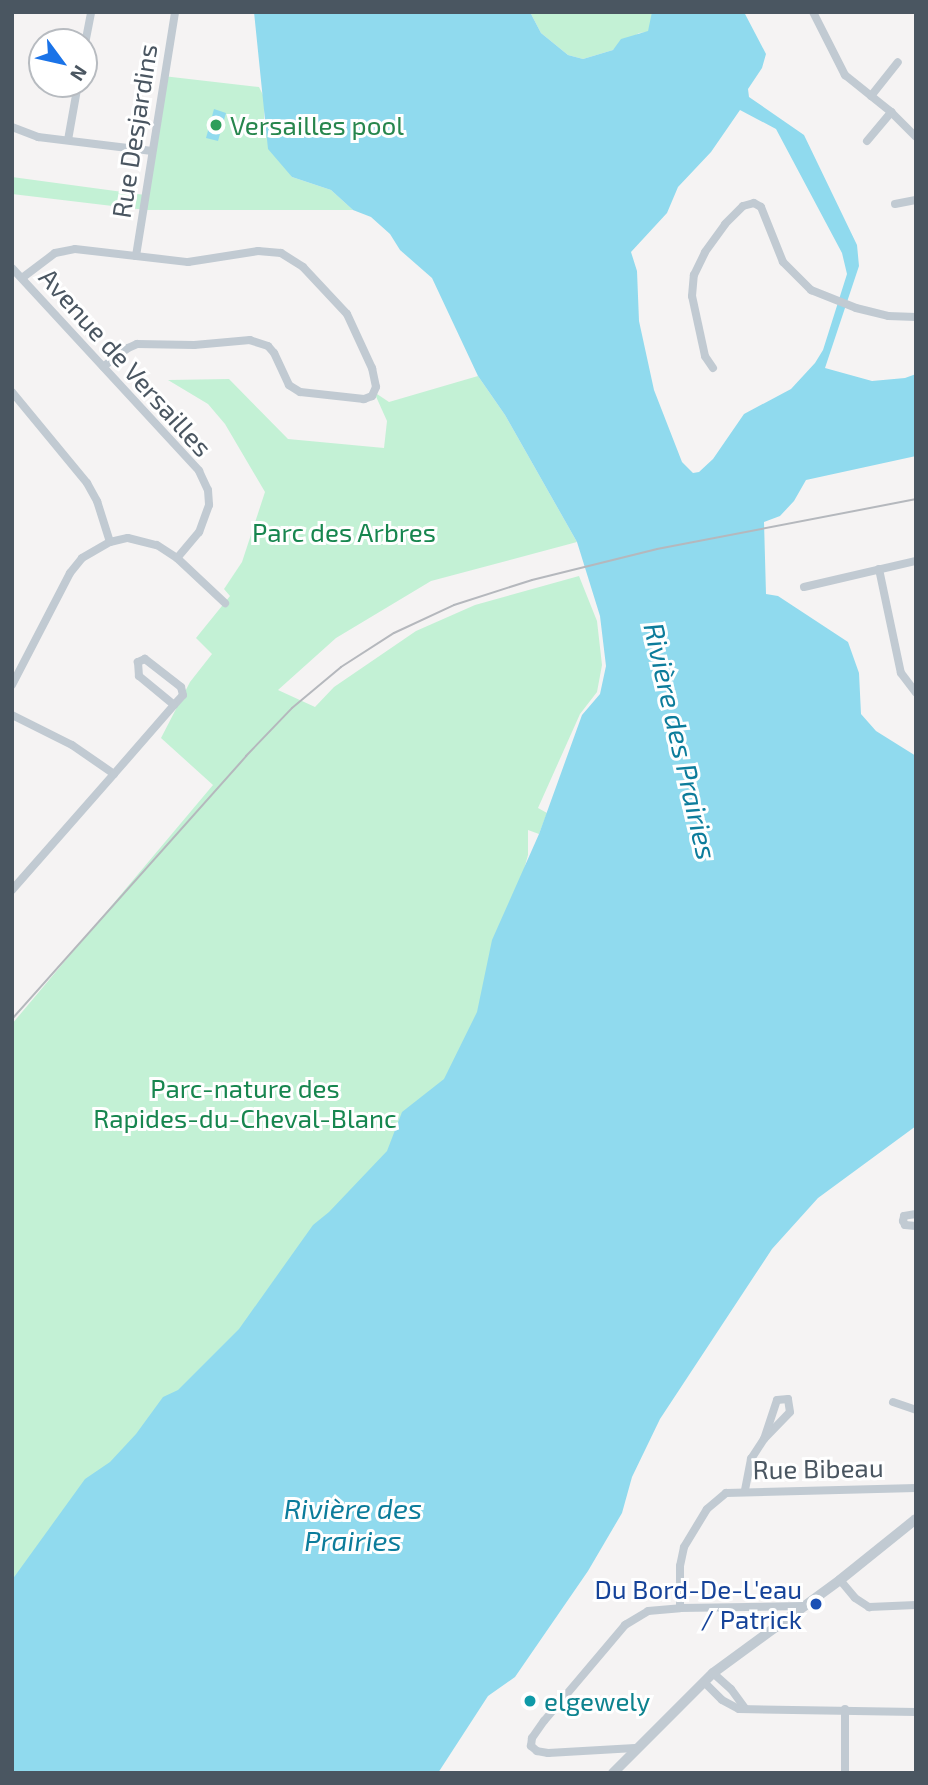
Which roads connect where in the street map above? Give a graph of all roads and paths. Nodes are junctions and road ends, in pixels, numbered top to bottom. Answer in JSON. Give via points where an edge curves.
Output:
{"nodes":[{"id":1,"x":175,"y":12,"type":"edge"},
{"id":2,"x":813,"y":12,"type":"edge"},
{"id":3,"x":898,"y":62,"type":"dead end"},
{"id":4,"x":871,"y":96,"type":"junction"},
{"id":5,"x":76,"y":98,"type":"edge"},
{"id":6,"x":891,"y":112,"type":"junction"},
{"id":7,"x":12,"y":127,"type":"edge"},
{"id":8,"x":916,"y":137,"type":"edge"},
{"id":9,"x":68,"y":140,"type":"junction"},
{"id":10,"x":867,"y":141,"type":"dead end"},
{"id":11,"x":152,"y":151,"type":"junction"},
{"id":12,"x":916,"y":200,"type":"edge"},
{"id":13,"x":895,"y":204,"type":"dead end"},
{"id":14,"x":136,"y":256,"type":"junction"},
{"id":15,"x":12,"y":268,"type":"edge"},
{"id":16,"x":22,"y":278,"type":"junction"},
{"id":17,"x":916,"y":317,"type":"edge"},
{"id":18,"x":103,"y":367,"type":"junction"},
{"id":19,"x":713,"y":368,"type":"dead end"},
{"id":20,"x":12,"y":392,"type":"edge"},
{"id":21,"x":110,"y":542,"type":"junction"},
{"id":22,"x":177,"y":558,"type":"junction"},
{"id":23,"x":916,"y":561,"type":"edge"},
{"id":24,"x":878,"y":569,"type":"junction"},
{"id":25,"x":804,"y":587,"type":"dead end"},
{"id":26,"x":225,"y":603,"type":"dead end"},
{"id":27,"x":12,"y":684,"type":"edge"},
{"id":28,"x":916,"y":693,"type":"edge"},
{"id":29,"x":174,"y":705,"type":"junction"},
{"id":30,"x":12,"y":715,"type":"edge"},
{"id":31,"x":114,"y":774,"type":"junction"},
{"id":32,"x":12,"y":890,"type":"edge"},
{"id":33,"x":916,"y":1214,"type":"edge"},
{"id":34,"x":916,"y":1226,"type":"edge"},
{"id":35,"x":893,"y":1402,"type":"dead end"},
{"id":36,"x":916,"y":1410,"type":"edge"},
{"id":37,"x":764,"y":1439,"type":"junction"},
{"id":38,"x":916,"y":1488,"type":"edge"},
{"id":39,"x":745,"y":1490,"type":"junction"},
{"id":40,"x":916,"y":1519,"type":"edge"},
{"id":41,"x":840,"y":1580,"type":"junction"},
{"id":42,"x":916,"y":1605,"type":"edge"},
{"id":43,"x":804,"y":1606,"type":"junction"},
{"id":44,"x":680,"y":1608,"type":"junction"},
{"id":45,"x":713,"y":1672,"type":"junction"},
{"id":46,"x":704,"y":1682,"type":"junction"},
{"id":47,"x":745,"y":1708,"type":"junction"},
{"id":48,"x":845,"y":1709,"type":"junction"},
{"id":49,"x":916,"y":1713,"type":"edge"},
{"id":50,"x":635,"y":1748,"type":"junction"},
{"id":51,"x":613,"y":1773,"type":"edge"},
{"id":52,"x":845,"y":1773,"type":"edge"}],
"edges":[{"from":1,"to":11,"type":"street","name":"Rue Desjardins"},
{"from":2,"to":4,"type":"street","via":[[837,64]]},
{"from":3,"to":4,"type":"street"},
{"from":4,"to":6,"type":"street"},
{"from":5,"to":9,"type":"street"},
{"from":6,"to":8,"type":"street"},
{"from":6,"to":10,"type":"street"},
{"from":7,"to":9,"type":"street"},
{"from":9,"to":11,"type":"street"},
{"from":11,"to":14,"type":"street","name":"Rue Desjardins"},
{"from":12,"to":13,"type":"street"},
{"from":14,"to":16,"type":"street","via":[[65,250]]},
{"from":14,"to":18,"type":"street","via":[[188,262],[271,251],[290,258],[347,314],[376,387],[372,396],[353,398],[300,392],[289,385],[274,352],[250,340],[137,344]]},
{"from":15,"to":16,"type":"street","name":"Avenue de Versailles"},
{"from":16,"to":18,"type":"street","name":"Avenue de Versailles"},
{"from":17,"to":19,"type":"street","via":[[856,308],[811,290],[783,262],[761,207],[754,203],[743,206],[705,253],[694,275],[692,296],[705,356]]},
{"from":18,"to":22,"type":"street","name":"Avenue de Versailles","via":[[199,471],[208,491],[204,522]]},
{"from":20,"to":21,"type":"street","via":[[87,483]]},
{"from":21,"to":22,"type":"street","via":[[144,540]]},
{"from":21,"to":27,"type":"street","via":[[82,558],[70,573]]},
{"from":22,"to":26,"type":"street"},
{"from":23,"to":24,"type":"street"},
{"from":24,"to":25,"type":"street"},
{"from":24,"to":28,"type":"street","via":[[901,673]]},
{"from":29,"to":29,"type":"street","via":[[183,695],[181,687],[145,659],[138,662],[139,676]]},
{"from":29,"to":31,"type":"street"},
{"from":30,"to":31,"type":"street","via":[[72,745]]},
{"from":31,"to":32,"type":"street"},
{"from":33,"to":34,"type":"street","via":[[904,1216],[903,1221]]},
{"from":35,"to":36,"type":"street"},
{"from":37,"to":37,"type":"street","via":[[790,1412],[788,1399],[777,1399]]},
{"from":37,"to":39,"type":"street","via":[[751,1459]]},
{"from":38,"to":39,"type":"street","name":"Rue Bibeau"},
{"from":39,"to":44,"type":"street","name":"Rue Bibeau","via":[[726,1493],[695,1526],[680,1566]]},
{"from":40,"to":41,"type":"street"},
{"from":41,"to":42,"type":"street","via":[[869,1607]]},
{"from":41,"to":43,"type":"street"},
{"from":43,"to":44,"type":"street"},
{"from":43,"to":45,"type":"street"},
{"from":44,"to":50,"type":"street","via":[[648,1612],[625,1625],[544,1721],[531,1746],[548,1753]]},
{"from":45,"to":46,"type":"street"},
{"from":45,"to":47,"type":"street"},
{"from":46,"to":47,"type":"street","via":[[722,1700]]},
{"from":46,"to":50,"type":"street"},
{"from":47,"to":48,"type":"street"},
{"from":48,"to":49,"type":"street"},
{"from":48,"to":52,"type":"street"},
{"from":50,"to":51,"type":"street"}]}
